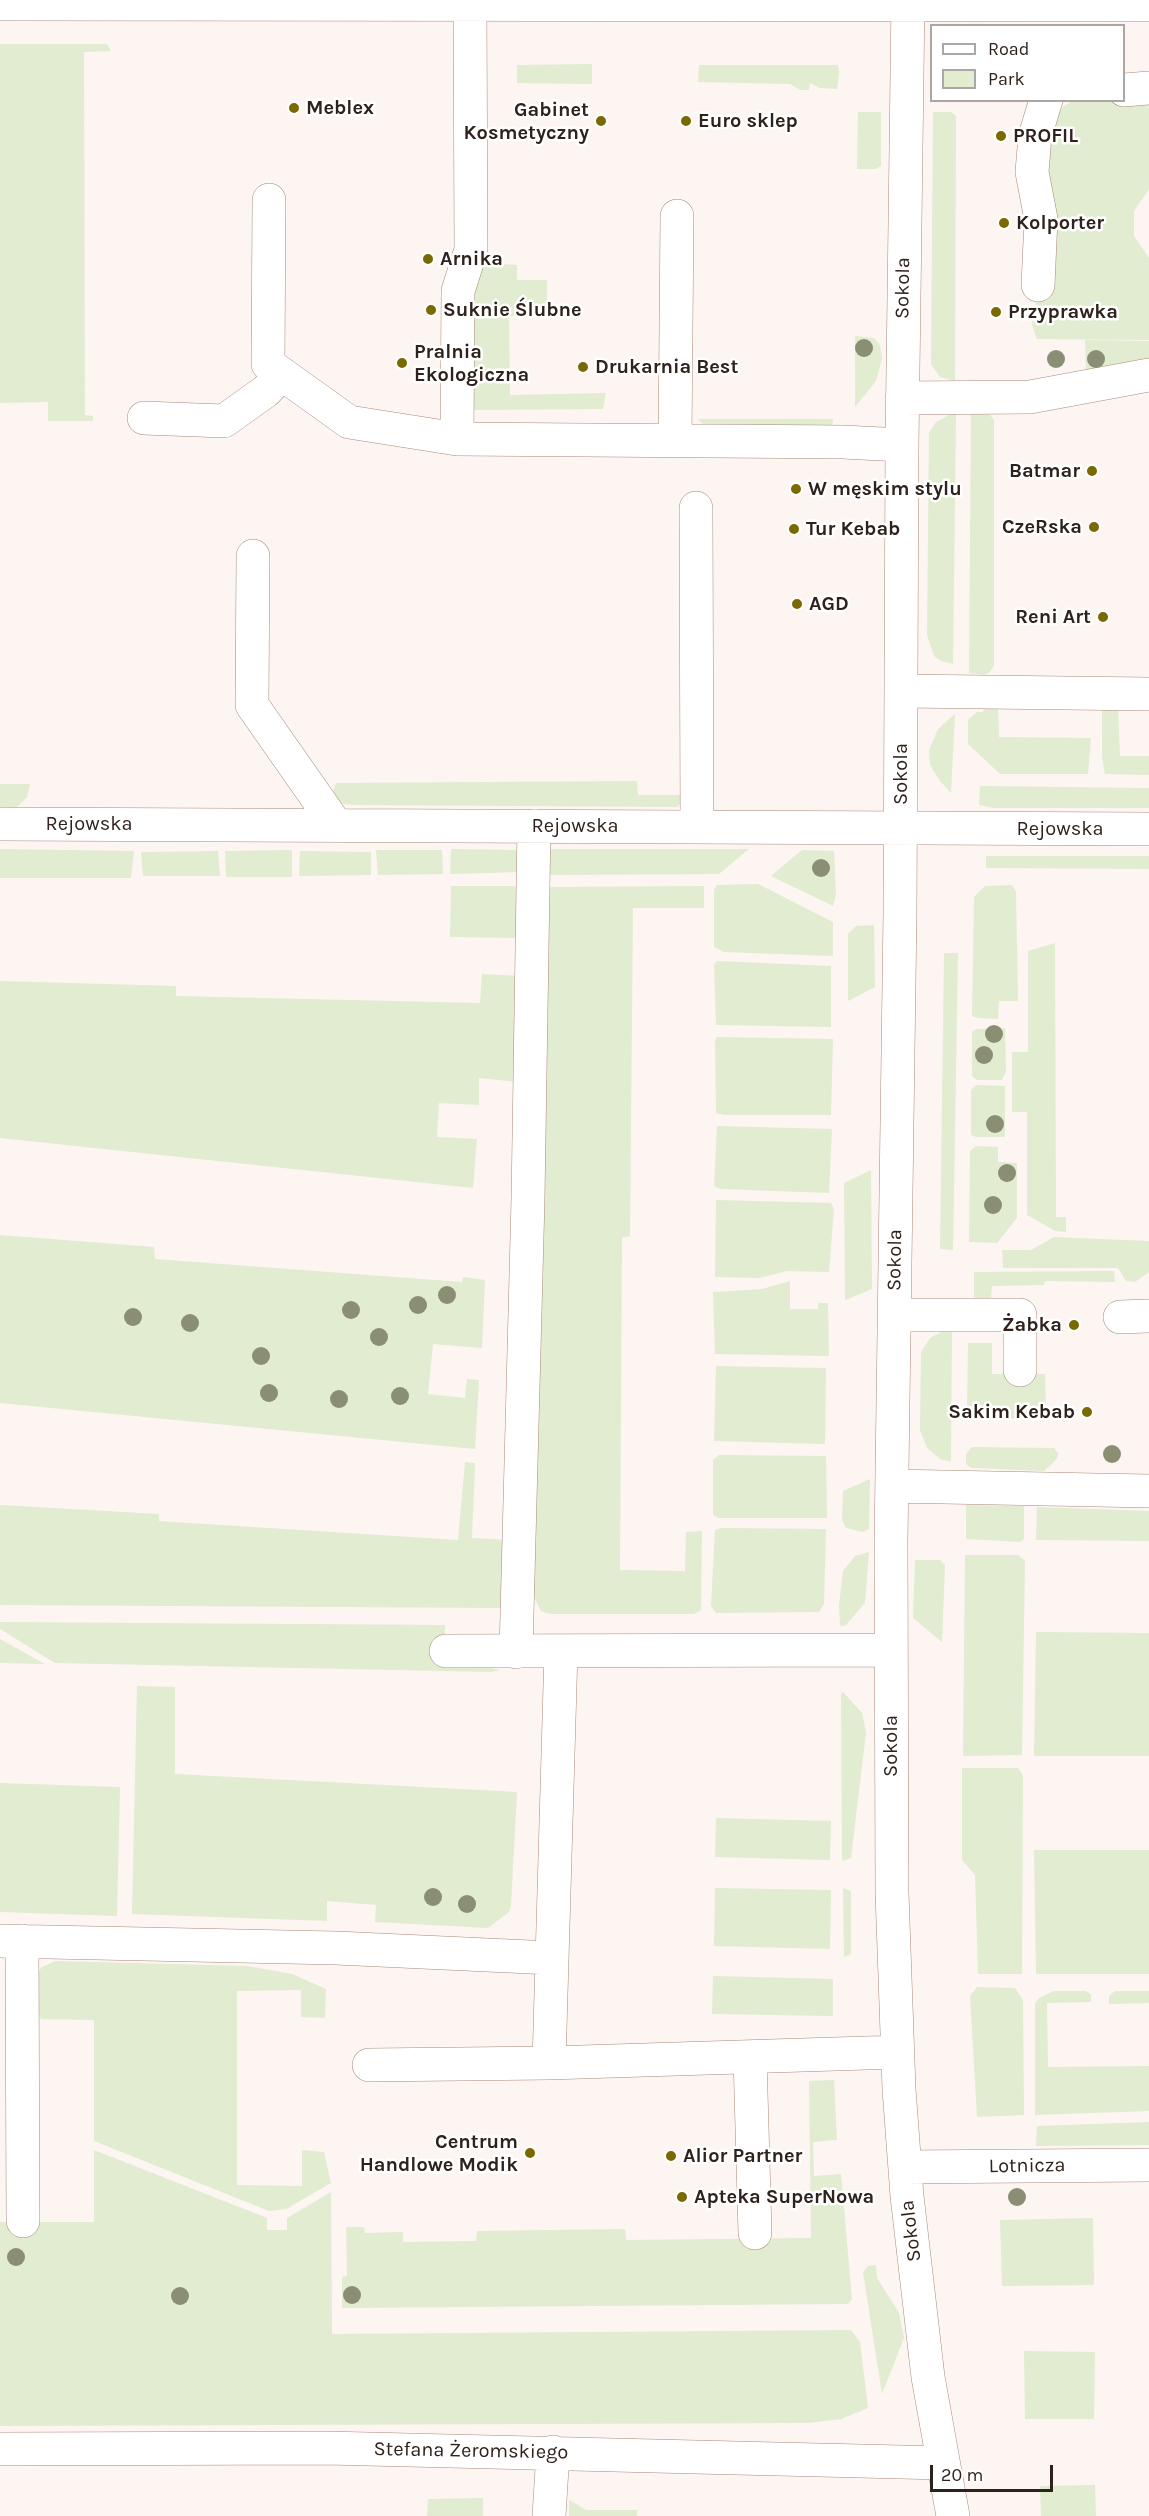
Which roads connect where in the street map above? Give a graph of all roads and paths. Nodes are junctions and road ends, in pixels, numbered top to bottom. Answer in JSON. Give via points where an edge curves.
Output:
{"nodes":[{"id":1,"x":66,"y":2,"type":"edge"},
{"id":2,"x":908,"y":2,"type":"edge"},
{"id":3,"x":0,"y":4,"type":"edge"},
{"id":4,"x":470,"y":5,"type":"junction"},
{"id":5,"x":1149,"y":5,"type":"edge"},
{"id":6,"x":1063,"y":15,"type":"edge"},
{"id":7,"x":1149,"y":88,"type":"edge"},
{"id":8,"x":1125,"y":90,"type":"edge"},
{"id":9,"x":1045,"y":102,"type":"edge"},
{"id":10,"x":269,"y":200,"type":"dead end"},
{"id":11,"x":677,"y":216,"type":"dead end"},
{"id":12,"x":1038,"y":285,"type":"dead end"},
{"id":13,"x":282,"y":374,"type":"junction"},
{"id":14,"x":1149,"y":375,"type":"edge"},
{"id":15,"x":903,"y":398,"type":"junction"},
{"id":16,"x":144,"y":418,"type":"dead end"},
{"id":17,"x":457,"y":439,"type":"junction"},
{"id":18,"x":675,"y":441,"type":"junction"},
{"id":19,"x":902,"y":445,"type":"junction"},
{"id":20,"x":696,"y":508,"type":"dead end"},
{"id":21,"x":253,"y":556,"type":"dead end"},
{"id":22,"x":902,"y":691,"type":"junction"},
{"id":23,"x":1149,"y":694,"type":"edge"},
{"id":24,"x":0,"y":824,"type":"edge"},
{"id":25,"x":336,"y":825,"type":"junction"},
{"id":26,"x":534,"y":826,"type":"junction"},
{"id":27,"x":697,"y":826,"type":"junction"},
{"id":28,"x":901,"y":829,"type":"junction"},
{"id":29,"x":1149,"y":829,"type":"edge"},
{"id":30,"x":894,"y":1315,"type":"junction"},
{"id":31,"x":1020,"y":1370,"type":"dead end"},
{"id":32,"x":892,"y":1486,"type":"junction"},
{"id":33,"x":1149,"y":1491,"type":"edge"},
{"id":34,"x":891,"y":1650,"type":"junction"},
{"id":35,"x":446,"y":1651,"type":"dead end"},
{"id":36,"x":516,"y":1652,"type":"junction"},
{"id":37,"x":561,"y":1652,"type":"junction"},
{"id":38,"x":11,"y":1941,"type":"edge"},
{"id":39,"x":552,"y":1958,"type":"junction"},
{"id":40,"x":898,"y":2052,"type":"junction"},
{"id":41,"x":750,"y":2057,"type":"junction"},
{"id":42,"x":549,"y":2063,"type":"junction"},
{"id":43,"x":369,"y":2065,"type":"dead end"},
{"id":44,"x":1149,"y":2164,"type":"edge"},
{"id":45,"x":904,"y":2167,"type":"junction"},
{"id":46,"x":23,"y":2221,"type":"dead end"},
{"id":47,"x":755,"y":2233,"type":"dead end"},
{"id":48,"x":0,"y":2449,"type":"edge"},
{"id":49,"x":553,"y":2452,"type":"junction"},
{"id":50,"x":942,"y":2463,"type":"junction"},
{"id":51,"x":549,"y":2516,"type":"edge"},
{"id":52,"x":952,"y":2516,"type":"edge"}],
"edges":[{"from":1,"to":3,"type":"street"},
{"from":1,"to":4,"type":"street"},
{"from":2,"to":4,"type":"street"},
{"from":2,"to":6,"type":"street"},
{"from":2,"to":15,"type":"street","name":"Sokola"},
{"from":4,"to":17,"type":"street","via":[[471,250],[458,291]]},
{"from":5,"to":6,"type":"street"},
{"from":7,"to":8,"type":"street"},
{"from":9,"to":12,"type":"street","via":[[1035,136],[1032,172],[1041,219]]},
{"from":10,"to":13,"type":"street","via":[[268,364]]},
{"from":11,"to":18,"type":"street"},
{"from":13,"to":16,"type":"street","via":[[266,391],[224,421]]},
{"from":13,"to":17,"type":"street","via":[[349,423]]},
{"from":14,"to":15,"type":"street","via":[[1030,397]]},
{"from":15,"to":19,"type":"street","name":"Sokola"},
{"from":17,"to":18,"type":"street"},
{"from":18,"to":19,"type":"street"},
{"from":19,"to":22,"type":"street","name":"Sokola"},
{"from":20,"to":27,"type":"street"},
{"from":21,"to":25,"type":"street","via":[[252,705]]},
{"from":22,"to":23,"type":"street"},
{"from":22,"to":28,"type":"street","name":"Sokola"},
{"from":24,"to":25,"type":"street","name":"Rejowska"},
{"from":25,"to":26,"type":"street","name":"Rejowska"},
{"from":26,"to":27,"type":"street","name":"Rejowska"},
{"from":26,"to":36,"type":"street"},
{"from":27,"to":28,"type":"street","name":"Rejowska"},
{"from":28,"to":29,"type":"street","name":"Rejowska"},
{"from":28,"to":30,"type":"street","name":"Sokola"},
{"from":30,"to":31,"type":"street","via":[[1020,1315]]},
{"from":30,"to":32,"type":"street","name":"Sokola"},
{"from":32,"to":33,"type":"street"},
{"from":32,"to":34,"type":"street","name":"Sokola"},
{"from":34,"to":37,"type":"street"},
{"from":34,"to":40,"type":"street","name":"Sokola","via":[[892,1893]]},
{"from":35,"to":36,"type":"street"},
{"from":36,"to":37,"type":"street"},
{"from":37,"to":39,"type":"street"},
{"from":38,"to":39,"type":"street","via":[[336,1948]]},
{"from":38,"to":46,"type":"street"},
{"from":39,"to":42,"type":"street"},
{"from":40,"to":41,"type":"street"},
{"from":40,"to":45,"type":"street","name":"Sokola"},
{"from":41,"to":42,"type":"street"},
{"from":41,"to":47,"type":"street"},
{"from":42,"to":43,"type":"street"},
{"from":44,"to":45,"type":"street","name":"Lotnicza"},
{"from":45,"to":50,"type":"street","name":"Sokola"},
{"from":48,"to":49,"type":"street","name":"Stefana Żeromskiego"},
{"from":49,"to":50,"type":"street","name":"Stefana Żeromskiego"},
{"from":49,"to":51,"type":"street"},
{"from":50,"to":52,"type":"street","name":"Sokola"}]}
